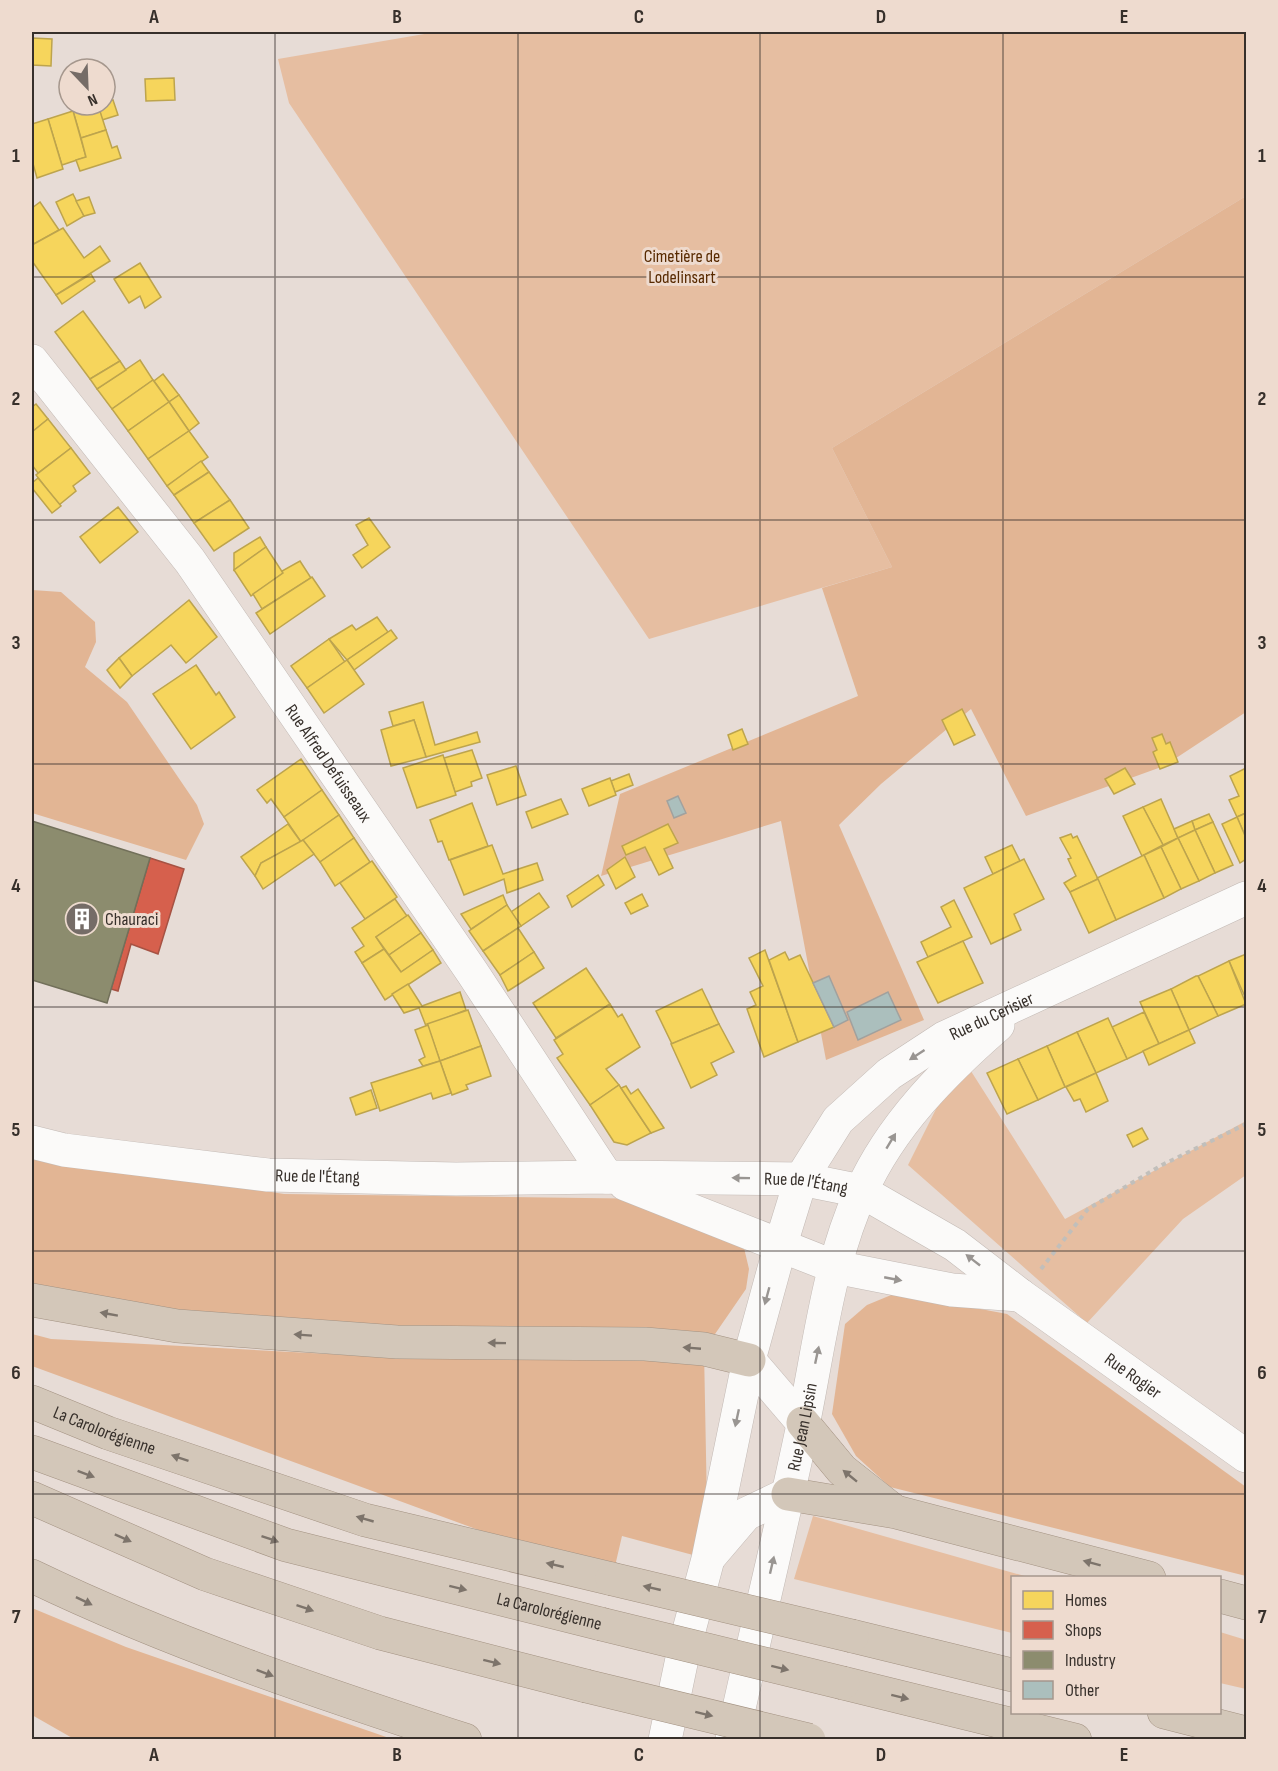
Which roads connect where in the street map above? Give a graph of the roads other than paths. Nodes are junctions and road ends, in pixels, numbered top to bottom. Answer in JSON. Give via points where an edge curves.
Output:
{"nodes":[{"id":1,"x":32,"y":361,"type":"edge"},
{"id":2,"x":1246,"y":898,"type":"edge"},
{"id":3,"x":1026,"y":1001,"type":"junction"},
{"id":4,"x":32,"y":1142,"type":"edge"},
{"id":5,"x":607,"y":1177,"type":"junction"},
{"id":6,"x":801,"y":1179,"type":"junction"},
{"id":7,"x":861,"y":1191,"type":"junction"},
{"id":8,"x":780,"y":1247,"type":"junction"},
{"id":9,"x":835,"y":1267,"type":"junction"},
{"id":10,"x":1020,"y":1295,"type":"junction"},
{"id":11,"x":32,"y":1300,"type":"edge"},
{"id":12,"x":749,"y":1360,"type":"junction"},
{"id":13,"x":32,"y":1402,"type":"edge"},
{"id":14,"x":804,"y":1423,"type":"junction"},
{"id":15,"x":32,"y":1452,"type":"edge"},
{"id":16,"x":1246,"y":1456,"type":"edge"},
{"id":17,"x":788,"y":1494,"type":"junction"},
{"id":18,"x":32,"y":1498,"type":"edge"},
{"id":19,"x":896,"y":1512,"type":"junction"},
{"id":20,"x":708,"y":1559,"type":"junction"},
{"id":21,"x":32,"y":1576,"type":"edge"},
{"id":22,"x":1141,"y":1576,"type":"edge"},
{"id":23,"x":1221,"y":1596,"type":"edge"},
{"id":24,"x":1246,"y":1603,"type":"edge"},
{"id":25,"x":1011,"y":1675,"type":"edge"},
{"id":26,"x":1168,"y":1714,"type":"edge"},
{"id":27,"x":1246,"y":1733,"type":"edge"},
{"id":28,"x":465,"y":1740,"type":"edge"},
{"id":29,"x":665,"y":1740,"type":"edge"},
{"id":30,"x":732,"y":1740,"type":"edge"},
{"id":31,"x":809,"y":1740,"type":"edge"},
{"id":32,"x":1075,"y":1740,"type":"edge"}],
"edges":[{"from":1,"to":5,"type":"street","name":"Rue Alfred Defuisseaux","via":[[197,571],[472,972]]},
{"from":2,"to":3,"type":"street"},
{"from":3,"to":6,"type":"street","name":"Rue du Cerisier","one_way":true,"via":[[944,1038],[889,1074],[838,1120]]},
{"from":7,"to":3,"type":"street","name":"Rue du Cerisier","one_way":true,"via":[[898,1130],[948,1068]]},
{"from":4,"to":5,"type":"street","name":"Rue de l'Étang","via":[[64,1150],[268,1175]]},
{"from":6,"to":5,"type":"street","name":"Rue de l'Étang","one_way":true},
{"from":5,"to":8,"type":"street","name":"Rue de l'Étang"},
{"from":6,"to":7,"type":"street","name":"Rue de l'Étang"},
{"from":6,"to":8,"type":"street"},
{"from":7,"to":9,"type":"street","name":"Rue Jean Lipsin"},
{"from":10,"to":7,"type":"street","name":"Rue Rogier","one_way":true,"via":[[955,1245]]},
{"from":8,"to":9,"type":"street","name":"Rue de l'Étang"},
{"from":8,"to":12,"type":"street","one_way":true},
{"from":9,"to":10,"type":"street","one_way":true,"via":[[952,1290]]},
{"from":14,"to":9,"type":"street","name":"Rue Jean Lipsin","one_way":true},
{"from":10,"to":16,"type":"street","name":"Rue Rogier"},
{"from":12,"to":11,"type":"highway","one_way":true,"via":[[704,1349],[645,1344],[397,1342],[177,1326]]},
{"from":12,"to":14,"type":"street"},
{"from":12,"to":20,"type":"street","one_way":true},
{"from":25,"to":13,"type":"highway","name":"La Carolorégienne","one_way":true,"bridge":true,"via":[[365,1520],[108,1433]]},
{"from":14,"to":17,"type":"street","name":"Rue Jean Lipsin"},
{"from":19,"to":14,"type":"highway","one_way":true,"via":[[842,1470]]},
{"from":15,"to":32,"type":"highway","name":"La Carolorégienne","one_way":true,"bridge":true,"via":[[286,1545]]},
{"from":17,"to":19,"type":"highway"},
{"from":17,"to":20,"type":"street","via":[[746,1514]]},
{"from":30,"to":17,"type":"street","name":"Rue Jean Lipsin","one_way":true},
{"from":18,"to":31,"type":"highway","one_way":true,"bridge":true,"via":[[205,1575],[380,1634]]},
{"from":22,"to":19,"type":"highway","one_way":true},
{"from":20,"to":29,"type":"street"},
{"from":21,"to":28,"type":"highway","one_way":true,"via":[[102,1609],[298,1686]]},
{"from":23,"to":24,"type":"highway"},
{"from":26,"to":27,"type":"highway"}]}
